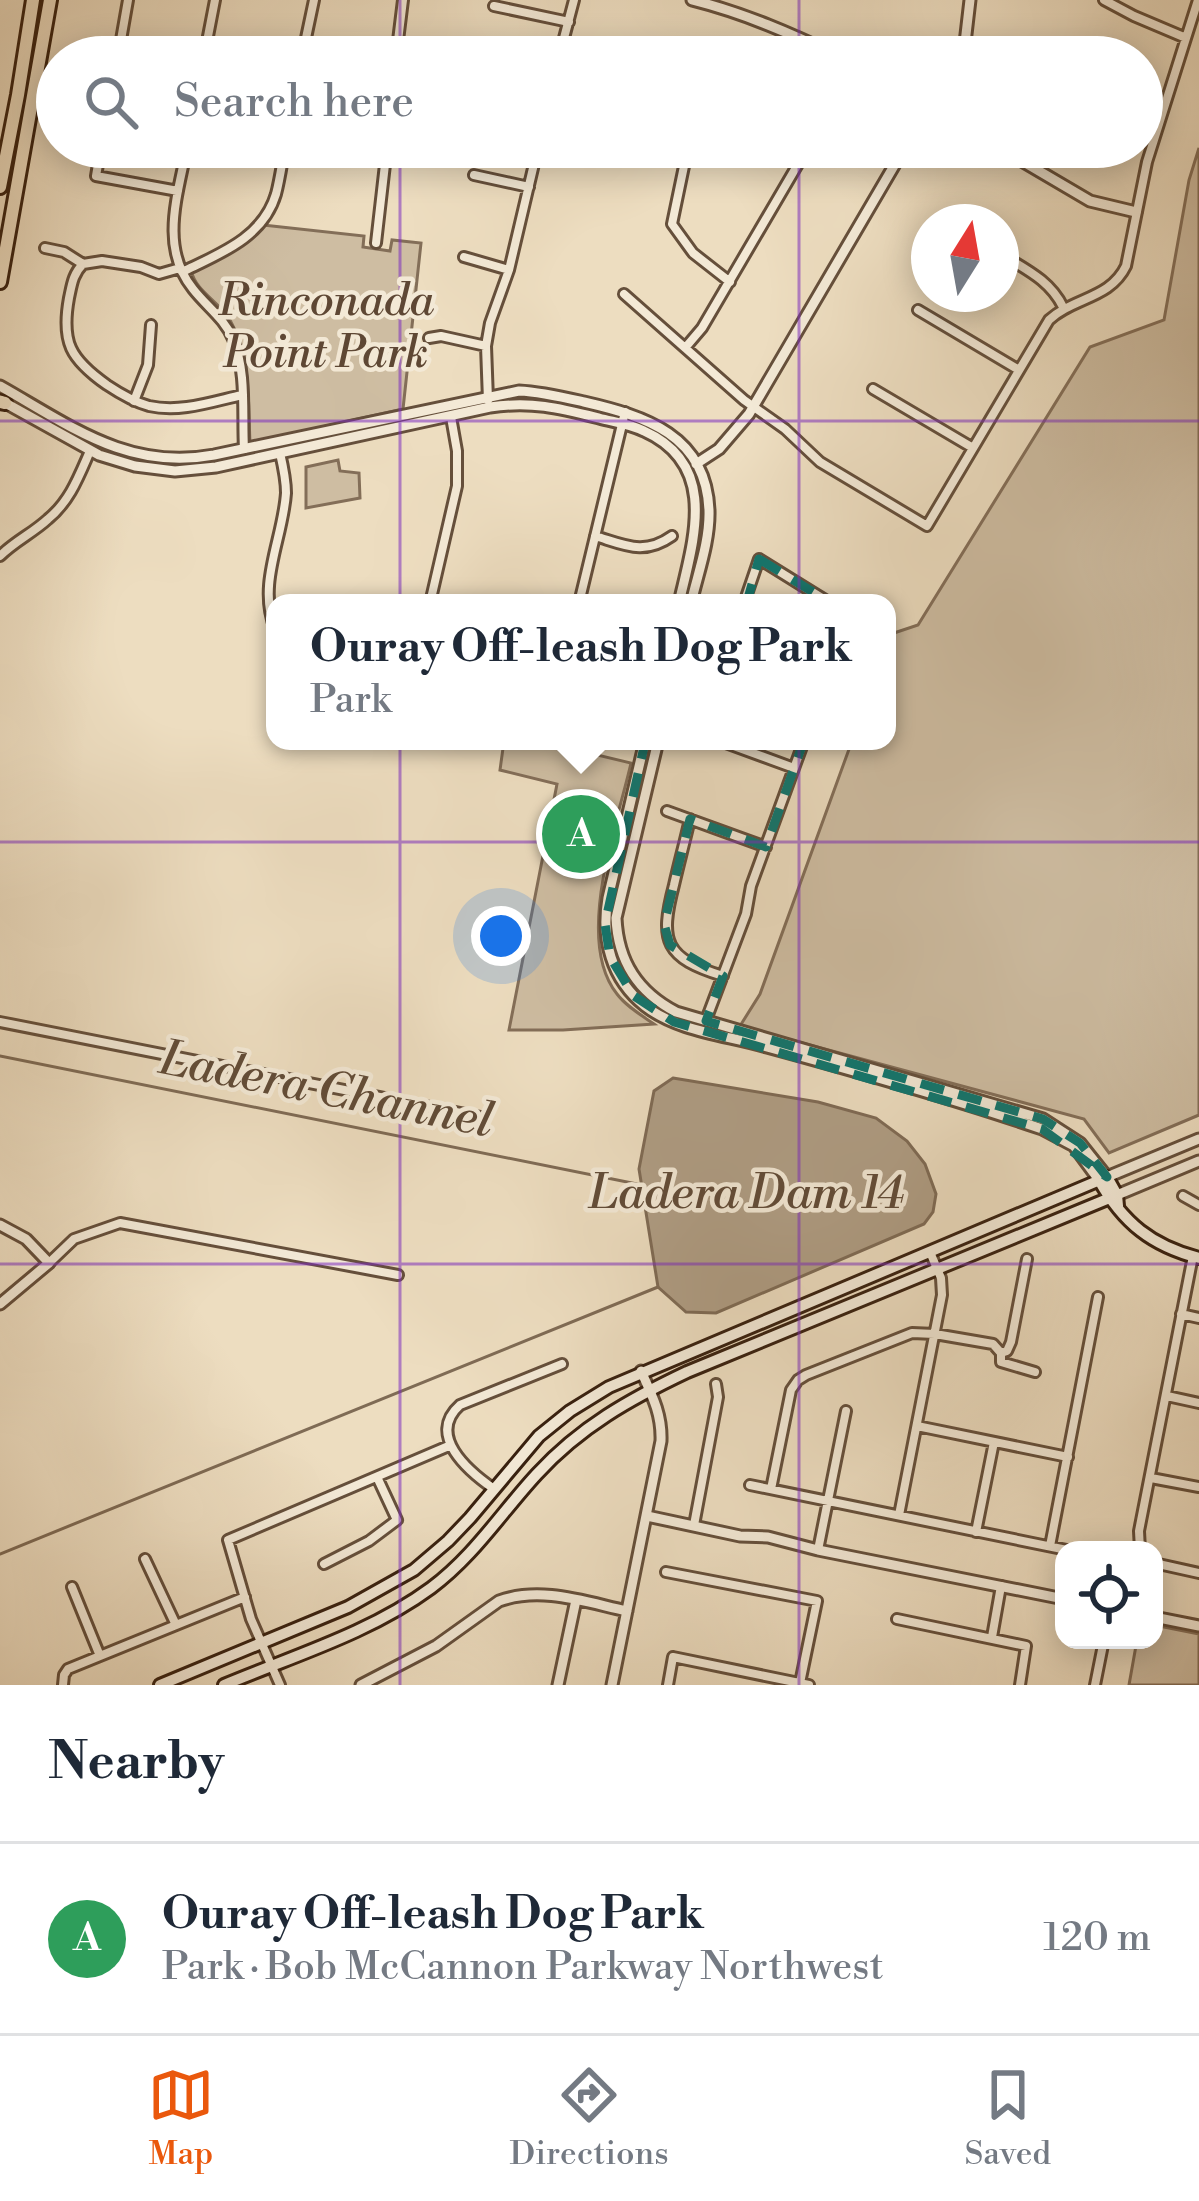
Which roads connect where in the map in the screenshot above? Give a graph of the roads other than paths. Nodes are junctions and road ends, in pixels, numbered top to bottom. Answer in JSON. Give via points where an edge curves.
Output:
{"nodes":[{"id":1,"x":33,"y":0,"type":"edge"},
{"id":2,"x":50,"y":0,"type":"edge"},
{"id":3,"x":128,"y":0,"type":"edge"},
{"id":4,"x":215,"y":0,"type":"edge"},
{"id":5,"x":314,"y":0,"type":"edge"},
{"id":6,"x":403,"y":0,"type":"edge"},
{"id":7,"x":574,"y":0,"type":"edge"},
{"id":8,"x":692,"y":0,"type":"edge"},
{"id":9,"x":970,"y":0,"type":"edge"},
{"id":10,"x":1104,"y":0,"type":"edge"},
{"id":11,"x":1198,"y":0,"type":"edge"},
{"id":12,"x":723,"y":4,"type":"edge"},
{"id":13,"x":494,"y":6,"type":"dead end"},
{"id":14,"x":568,"y":22,"type":"junction"},
{"id":15,"x":44,"y":36,"type":"edge"},
{"id":16,"x":122,"y":36,"type":"edge"},
{"id":17,"x":208,"y":36,"type":"edge"},
{"id":18,"x":306,"y":36,"type":"edge"},
{"id":19,"x":399,"y":36,"type":"edge"},
{"id":20,"x":564,"y":36,"type":"edge"},
{"id":21,"x":798,"y":36,"type":"edge"},
{"id":22,"x":966,"y":36,"type":"edge"},
{"id":23,"x":1186,"y":38,"type":"junction"},
{"id":24,"x":36,"y":79,"type":"edge"},
{"id":25,"x":1163,"y":111,"type":"edge"},
{"id":26,"x":97,"y":168,"type":"edge"},
{"id":27,"x":183,"y":168,"type":"edge"},
{"id":28,"x":281,"y":168,"type":"edge"},
{"id":29,"x":384,"y":168,"type":"edge"},
{"id":30,"x":533,"y":168,"type":"edge"},
{"id":31,"x":684,"y":168,"type":"edge"},
{"id":32,"x":796,"y":168,"type":"edge"},
{"id":33,"x":893,"y":168,"type":"edge"},
{"id":34,"x":1034,"y":168,"type":"edge"},
{"id":35,"x":1146,"y":168,"type":"edge"},
{"id":36,"x":474,"y":175,"type":"dead end"},
{"id":37,"x":0,"y":187,"type":"edge"},
{"id":38,"x":529,"y":188,"type":"junction"},
{"id":39,"x":178,"y":191,"type":"junction"},
{"id":40,"x":760,"y":197,"type":"dead end"},
{"id":41,"x":775,"y":206,"type":"junction"},
{"id":42,"x":1136,"y":212,"type":"junction"},
{"id":43,"x":376,"y":243,"type":"dead end"},
{"id":44,"x":45,"y":248,"type":"dead end"},
{"id":45,"x":464,"y":257,"type":"dead end"},
{"id":46,"x":83,"y":264,"type":"junction"},
{"id":47,"x":1019,"y":265,"type":"edge"},
{"id":48,"x":181,"y":270,"type":"junction"},
{"id":49,"x":509,"y":270,"type":"junction"},
{"id":50,"x":0,"y":281,"type":"edge"},
{"id":51,"x":730,"y":282,"type":"junction"},
{"id":52,"x":624,"y":294,"type":"dead end"},
{"id":53,"x":1063,"y":307,"type":"junction"},
{"id":54,"x":921,"y":312,"type":"edge"},
{"id":55,"x":151,"y":326,"type":"dead end"},
{"id":56,"x":429,"y":338,"type":"dead end"},
{"id":57,"x":486,"y":346,"type":"junction"},
{"id":58,"x":685,"y":348,"type":"junction"},
{"id":59,"x":1019,"y":370,"type":"junction"},
{"id":60,"x":0,"y":386,"type":"edge"},
{"id":61,"x":873,"y":388,"type":"dead end"},
{"id":62,"x":242,"y":395,"type":"junction"},
{"id":63,"x":134,"y":401,"type":"junction"},
{"id":64,"x":2,"y":402,"type":"edge"},
{"id":65,"x":489,"y":402,"type":"junction"},
{"id":66,"x":754,"y":407,"type":"junction"},
{"id":67,"x":449,"y":411,"type":"junction"},
{"id":68,"x":624,"y":418,"type":"junction"},
{"id":69,"x":92,"y":445,"type":"junction"},
{"id":70,"x":279,"y":448,"type":"junction"},
{"id":71,"x":973,"y":448,"type":"junction"},
{"id":72,"x":245,"y":455,"type":"junction"},
{"id":73,"x":691,"y":467,"type":"junction"},
{"id":74,"x":595,"y":536,"type":"junction"},
{"id":75,"x":671,"y":536,"type":"dead end"},
{"id":76,"x":0,"y":556,"type":"edge"},
{"id":77,"x":268,"y":594,"type":"edge"},
{"id":78,"x":432,"y":594,"type":"edge"},
{"id":79,"x":581,"y":594,"type":"edge"},
{"id":80,"x":681,"y":594,"type":"edge"},
{"id":81,"x":693,"y":594,"type":"edge"},
{"id":82,"x":747,"y":594,"type":"edge"},
{"id":83,"x":815,"y":594,"type":"edge"},
{"id":84,"x":643,"y":750,"type":"edge"},
{"id":85,"x":656,"y":750,"type":"edge"},
{"id":86,"x":745,"y":750,"type":"edge"},
{"id":87,"x":801,"y":750,"type":"edge"},
{"id":88,"x":794,"y":768,"type":"junction"},
{"id":89,"x":667,"y":812,"type":"dead end"},
{"id":90,"x":690,"y":820,"type":"junction"},
{"id":91,"x":766,"y":847,"type":"junction"},
{"id":92,"x":723,"y":976,"type":"junction"},
{"id":93,"x":706,"y":1020,"type":"junction"},
{"id":94,"x":0,"y":1022,"type":"edge"},
{"id":95,"x":482,"y":1117,"type":"dead end"},
{"id":96,"x":1199,"y":1139,"type":"edge"},
{"id":97,"x":1199,"y":1160,"type":"edge"},
{"id":98,"x":1103,"y":1179,"type":"junction"},
{"id":99,"x":1183,"y":1196,"type":"dead end"},
{"id":100,"x":1115,"y":1199,"type":"junction"},
{"id":101,"x":1199,"y":1205,"type":"edge"},
{"id":102,"x":0,"y":1225,"type":"edge"},
{"id":103,"x":930,"y":1252,"type":"junction"},
{"id":104,"x":1196,"y":1257,"type":"edge"},
{"id":105,"x":1028,"y":1259,"type":"dead end"},
{"id":106,"x":49,"y":1263,"type":"junction"},
{"id":107,"x":937,"y":1269,"type":"junction"},
{"id":108,"x":398,"y":1275,"type":"dead end"},
{"id":109,"x":1098,"y":1297,"type":"dead end"},
{"id":110,"x":0,"y":1304,"type":"edge"},
{"id":111,"x":1181,"y":1314,"type":"junction"},
{"id":112,"x":1199,"y":1318,"type":"edge"},
{"id":113,"x":935,"y":1334,"type":"junction"},
{"id":114,"x":1001,"y":1353,"type":"junction"},
{"id":115,"x":562,"y":1364,"type":"dead end"},
{"id":116,"x":641,"y":1371,"type":"junction"},
{"id":117,"x":1035,"y":1372,"type":"dead end"},
{"id":118,"x":716,"y":1384,"type":"dead end"},
{"id":119,"x":650,"y":1390,"type":"junction"},
{"id":120,"x":1167,"y":1396,"type":"junction"},
{"id":121,"x":1199,"y":1402,"type":"edge"},
{"id":122,"x":846,"y":1411,"type":"dead end"},
{"id":123,"x":916,"y":1426,"type":"junction"},
{"id":124,"x":994,"y":1442,"type":"junction"},
{"id":125,"x":451,"y":1445,"type":"junction"},
{"id":126,"x":1068,"y":1457,"type":"junction"},
{"id":127,"x":377,"y":1477,"type":"junction"},
{"id":128,"x":1151,"y":1478,"type":"junction"},
{"id":129,"x":750,"y":1485,"type":"dead end"},
{"id":130,"x":1199,"y":1487,"type":"edge"},
{"id":131,"x":494,"y":1489,"type":"junction"},
{"id":132,"x":771,"y":1490,"type":"junction"},
{"id":133,"x":828,"y":1501,"type":"junction"},
{"id":134,"x":898,"y":1515,"type":"junction"},
{"id":135,"x":647,"y":1516,"type":"junction"},
{"id":136,"x":694,"y":1525,"type":"junction"},
{"id":137,"x":976,"y":1532,"type":"junction"},
{"id":138,"x":1140,"y":1541,"type":"edge"},
{"id":139,"x":1050,"y":1546,"type":"junction"},
{"id":140,"x":1055,"y":1547,"type":"edge"},
{"id":141,"x":818,"y":1550,"type":"junction"},
{"id":142,"x":145,"y":1558,"type":"dead end"},
{"id":143,"x":325,"y":1564,"type":"dead end"},
{"id":144,"x":1163,"y":1566,"type":"edge"},
{"id":145,"x":666,"y":1572,"type":"dead end"},
{"id":146,"x":1199,"y":1573,"type":"edge"},
{"id":147,"x":72,"y":1586,"type":"dead end"},
{"id":148,"x":1001,"y":1586,"type":"junction"},
{"id":149,"x":244,"y":1597,"type":"junction"},
{"id":150,"x":1055,"y":1597,"type":"edge"},
{"id":151,"x":575,"y":1600,"type":"junction"},
{"id":152,"x":627,"y":1611,"type":"junction"},
{"id":153,"x":897,"y":1619,"type":"dead end"},
{"id":154,"x":1163,"y":1619,"type":"edge"},
{"id":155,"x":176,"y":1625,"type":"junction"},
{"id":156,"x":1199,"y":1626,"type":"edge"},
{"id":157,"x":992,"y":1637,"type":"junction"},
{"id":158,"x":261,"y":1642,"type":"junction"},
{"id":159,"x":1103,"y":1649,"type":"edge"},
{"id":160,"x":100,"y":1656,"type":"junction"},
{"id":161,"x":272,"y":1665,"type":"junction"},
{"id":162,"x":365,"y":1684,"type":"edge"},
{"id":163,"x":804,"y":1684,"type":"edge"},
{"id":164,"x":63,"y":1685,"type":"edge"},
{"id":165,"x":160,"y":1685,"type":"edge"},
{"id":166,"x":224,"y":1685,"type":"edge"},
{"id":167,"x":280,"y":1685,"type":"edge"},
{"id":168,"x":558,"y":1685,"type":"edge"},
{"id":169,"x":612,"y":1685,"type":"edge"},
{"id":170,"x":668,"y":1685,"type":"edge"},
{"id":171,"x":1020,"y":1685,"type":"edge"},
{"id":172,"x":1095,"y":1685,"type":"edge"}],
"edges":[{"from":1,"to":37,"type":"main road"},
{"from":2,"to":15,"type":"main road"},
{"from":3,"to":16,"type":"street"},
{"from":4,"to":17,"type":"street"},
{"from":5,"to":18,"type":"street"},
{"from":6,"to":19,"type":"street"},
{"from":7,"to":14,"type":"street"},
{"from":8,"to":12,"type":"street"},
{"from":9,"to":22,"type":"street"},
{"from":10,"to":23,"type":"street"},
{"from":11,"to":23,"type":"street"},
{"from":12,"to":21,"type":"street"},
{"from":13,"to":14,"type":"street"},
{"from":14,"to":20,"type":"street"},
{"from":23,"to":25,"type":"street"},
{"from":24,"to":50,"type":"main road"},
{"from":26,"to":39,"type":"street","via":[[96,176]]},
{"from":27,"to":39,"type":"street"},
{"from":28,"to":48,"type":"street","via":[[260,222],[237,244]]},
{"from":29,"to":43,"type":"street"},
{"from":30,"to":38,"type":"street"},
{"from":31,"to":51,"type":"street","via":[[672,224]]},
{"from":32,"to":41,"type":"street"},
{"from":33,"to":66,"type":"street"},
{"from":34,"to":42,"type":"street","via":[[1090,201]]},
{"from":35,"to":42,"type":"street"},
{"from":36,"to":38,"type":"street"},
{"from":38,"to":49,"type":"street"},
{"from":39,"to":48,"type":"street","via":[[172,229]]},
{"from":40,"to":41,"type":"street"},
{"from":41,"to":51,"type":"street"},
{"from":42,"to":53,"type":"street","via":[[1126,266],[1113,286]]},
{"from":44,"to":46,"type":"street"},
{"from":45,"to":49,"type":"street"},
{"from":46,"to":48,"type":"street"},
{"from":46,"to":63,"type":"street","via":[[67,312],[69,345],[80,364]]},
{"from":47,"to":53,"type":"street","via":[[1046,282]]},
{"from":48,"to":62,"type":"street","via":[[232,335]]},
{"from":49,"to":57,"type":"street"},
{"from":51,"to":58,"type":"street"},
{"from":52,"to":58,"type":"street"},
{"from":53,"to":59,"type":"street"},
{"from":54,"to":59,"type":"street"},
{"from":55,"to":63,"type":"street"},
{"from":56,"to":57,"type":"street"},
{"from":57,"to":65,"type":"street"},
{"from":58,"to":66,"type":"street"},
{"from":59,"to":71,"type":"street"},
{"from":60,"to":69,"type":"street"},
{"from":61,"to":71,"type":"street"},
{"from":62,"to":63,"type":"street","via":[[179,408]]},
{"from":62,"to":72,"type":"street"},
{"from":64,"to":69,"type":"street"},
{"from":65,"to":67,"type":"street"},
{"from":65,"to":68,"type":"street"},
{"from":66,"to":71,"type":"street","via":[[820,462],[927,526]]},
{"from":66,"to":73,"type":"street","via":[[727,442]]},
{"from":67,"to":70,"type":"street"},
{"from":67,"to":78,"type":"street","via":[[457,486]]},
{"from":68,"to":73,"type":"street"},
{"from":68,"to":74,"type":"street"},
{"from":69,"to":72,"type":"street","via":[[123,463],[162,470],[202,469]]},
{"from":69,"to":76,"type":"street","via":[[63,504]]},
{"from":70,"to":72,"type":"street"},
{"from":70,"to":77,"type":"street","via":[[285,497]]},
{"from":73,"to":80,"type":"street","via":[[698,520]]},
{"from":73,"to":81,"type":"street","via":[[704,481],[709,513]]},
{"from":74,"to":75,"type":"street","via":[[640,548]]},
{"from":74,"to":79,"type":"street"},
{"from":82,"to":83,"type":"street","via":[[759,559]]},
{"from":84,"to":98,"type":"street","via":[[605,924],[610,956],[634,996],[674,1022],[1042,1129],[1074,1146]]},
{"from":85,"to":93,"type":"street","via":[[617,935],[644,991]]},
{"from":86,"to":88,"type":"street"},
{"from":87,"to":88,"type":"street"},
{"from":88,"to":91,"type":"street"},
{"from":89,"to":90,"type":"street"},
{"from":90,"to":91,"type":"street"},
{"from":90,"to":92,"type":"street","via":[[664,924],[683,960]]},
{"from":91,"to":92,"type":"street"},
{"from":92,"to":93,"type":"street"},
{"from":93,"to":98,"type":"street","via":[[1043,1119],[1080,1143]]},
{"from":94,"to":95,"type":"street"},
{"from":96,"to":98,"type":"street"},
{"from":97,"to":100,"type":"street"},
{"from":98,"to":100,"type":"main road"},
{"from":98,"to":103,"type":"main road"},
{"from":99,"to":101,"type":"street"},
{"from":100,"to":104,"type":"main road","via":[[1154,1242]]},
{"from":100,"to":107,"type":"main road"},
{"from":102,"to":106,"type":"street"},
{"from":103,"to":107,"type":"street"},
{"from":103,"to":116,"type":"main road"},
{"from":104,"to":111,"type":"street"},
{"from":105,"to":114,"type":"street","via":[[1011,1342]]},
{"from":106,"to":108,"type":"street","via":[[74,1239],[120,1223]]},
{"from":106,"to":110,"type":"street"},
{"from":107,"to":113,"type":"street"},
{"from":107,"to":119,"type":"main road"},
{"from":109,"to":126,"type":"street"},
{"from":111,"to":112,"type":"street"},
{"from":111,"to":120,"type":"street"},
{"from":113,"to":114,"type":"street"},
{"from":113,"to":123,"type":"street"},
{"from":113,"to":132,"type":"street","via":[[912,1333],[797,1380]]},
{"from":114,"to":117,"type":"street","via":[[1008,1366]]},
{"from":115,"to":125,"type":"street","via":[[460,1406],[446,1423]]},
{"from":116,"to":119,"type":"street"},
{"from":116,"to":131,"type":"main road","via":[[552,1425]]},
{"from":118,"to":136,"type":"street"},
{"from":119,"to":135,"type":"street","via":[[662,1441]]},
{"from":119,"to":161,"type":"main road","via":[[564,1447],[433,1587]]},
{"from":120,"to":121,"type":"street"},
{"from":120,"to":128,"type":"street"},
{"from":122,"to":133,"type":"street"},
{"from":123,"to":124,"type":"street"},
{"from":123,"to":134,"type":"street"},
{"from":124,"to":126,"type":"street"},
{"from":124,"to":137,"type":"street"},
{"from":125,"to":127,"type":"street"},
{"from":125,"to":131,"type":"street"},
{"from":126,"to":139,"type":"street"},
{"from":127,"to":143,"type":"street","via":[[397,1520]]},
{"from":127,"to":149,"type":"street","via":[[228,1540]]},
{"from":128,"to":130,"type":"street"},
{"from":128,"to":138,"type":"street"},
{"from":129,"to":132,"type":"street"},
{"from":131,"to":158,"type":"main road","via":[[448,1541],[391,1585]]},
{"from":132,"to":133,"type":"street"},
{"from":133,"to":134,"type":"street"},
{"from":133,"to":141,"type":"street"},
{"from":134,"to":137,"type":"street"},
{"from":135,"to":136,"type":"street"},
{"from":135,"to":152,"type":"street"},
{"from":136,"to":141,"type":"street"},
{"from":137,"to":139,"type":"street"},
{"from":139,"to":140,"type":"street"},
{"from":141,"to":148,"type":"street"},
{"from":142,"to":155,"type":"street"},
{"from":144,"to":146,"type":"street"},
{"from":145,"to":163,"type":"street","via":[[817,1601]]},
{"from":147,"to":160,"type":"street"},
{"from":148,"to":150,"type":"street"},
{"from":148,"to":157,"type":"street"},
{"from":149,"to":155,"type":"street"},
{"from":149,"to":158,"type":"street"},
{"from":151,"to":152,"type":"street"},
{"from":151,"to":162,"type":"street","via":[[529,1594],[499,1601]]},
{"from":151,"to":168,"type":"street"},
{"from":152,"to":169,"type":"street"},
{"from":153,"to":157,"type":"street"},
{"from":154,"to":156,"type":"street"},
{"from":155,"to":160,"type":"street"},
{"from":157,"to":171,"type":"street","via":[[1026,1646]]},
{"from":158,"to":161,"type":"street"},
{"from":158,"to":165,"type":"main road"},
{"from":159,"to":172,"type":"street"},
{"from":160,"to":164,"type":"street","via":[[68,1669]]},
{"from":161,"to":166,"type":"main road"},
{"from":161,"to":167,"type":"street"},
{"from":163,"to":170,"type":"street","via":[[673,1657]]}]}
